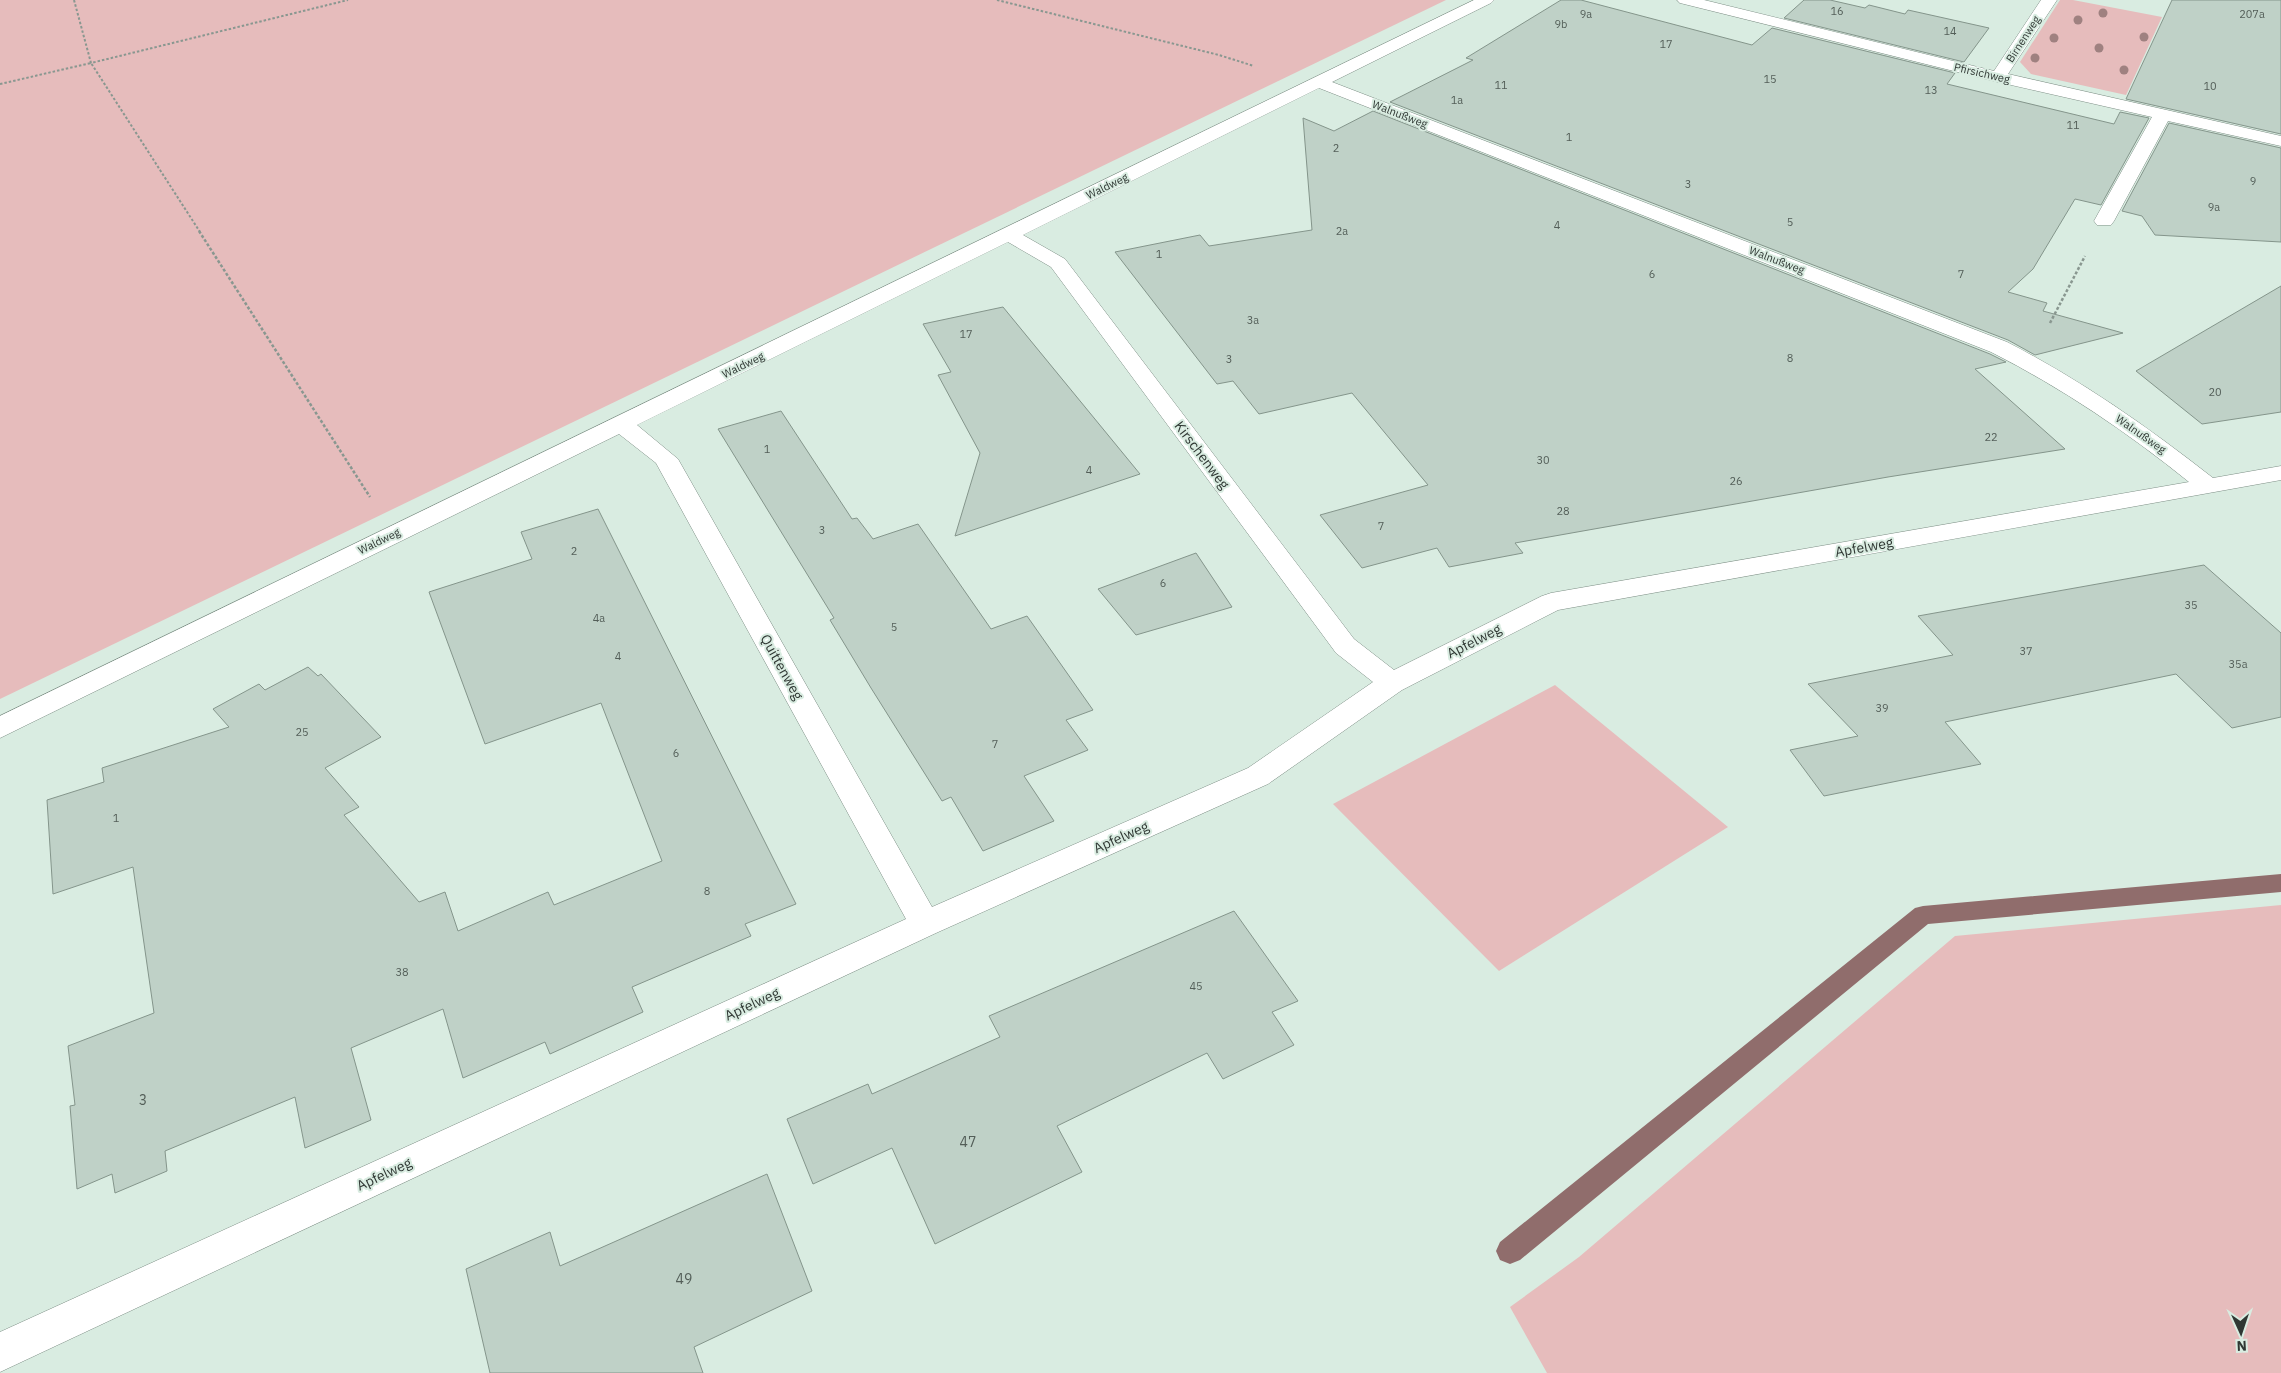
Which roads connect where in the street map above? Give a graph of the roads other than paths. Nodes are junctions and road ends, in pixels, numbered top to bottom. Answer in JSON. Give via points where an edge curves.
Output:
{"nodes":[{"id":1,"x":1486,"y":0,"type":"edge"},
{"id":2,"x":1685,"y":0,"type":"edge"},
{"id":3,"x":2048,"y":0,"type":"edge"},
{"id":4,"x":1998,"y":77,"type":"junction"},
{"id":5,"x":1320,"y":83,"type":"junction"},
{"id":6,"x":2162,"y":115,"type":"junction"},
{"id":7,"x":2281,"y":141,"type":"edge"},
{"id":8,"x":2104,"y":221,"type":"road end"},
{"id":9,"x":1008,"y":234,"type":"junction"},
{"id":10,"x":622,"y":425,"type":"junction"},
{"id":11,"x":2281,"y":473,"type":"edge"},
{"id":12,"x":2209,"y":486,"type":"junction"},
{"id":13,"x":1392,"y":683,"type":"junction"},
{"id":14,"x":0,"y":728,"type":"edge"},
{"id":15,"x":925,"y":924,"type":"junction"},
{"id":16,"x":0,"y":1352,"type":"edge"}],
"edges":[{"from":1,"to":5,"type":"street","name":"Waldweg"},
{"from":2,"to":4,"type":"street","name":"Pfirsichweg"},
{"from":3,"to":4,"type":"street","name":"Birnenweg"},
{"from":4,"to":6,"type":"street","name":"Pfirsichweg"},
{"from":5,"to":9,"type":"street","name":"Waldweg"},
{"from":5,"to":12,"type":"street","name":"Walnußweg","via":[[1999,347],[2029,361],[2150,439]]},
{"from":6,"to":7,"type":"street","name":"Pfirsichweg"},
{"from":6,"to":8,"type":"street"},
{"from":9,"to":10,"type":"street","name":"Waldweg"},
{"from":9,"to":13,"type":"street","name":"Kirschenweg","via":[[1058,263],[1345,646]]},
{"from":10,"to":14,"type":"street","name":"Waldweg"},
{"from":10,"to":15,"type":"street","name":"Quittenweg","via":[[666,459]]},
{"from":11,"to":12,"type":"street","name":"Apfelweg"},
{"from":12,"to":13,"type":"street","name":"Apfelweg","via":[[1551,602]]},
{"from":13,"to":15,"type":"street","name":"Apfelweg","via":[[1258,776]]},
{"from":15,"to":16,"type":"street","name":"Apfelweg"}]}
